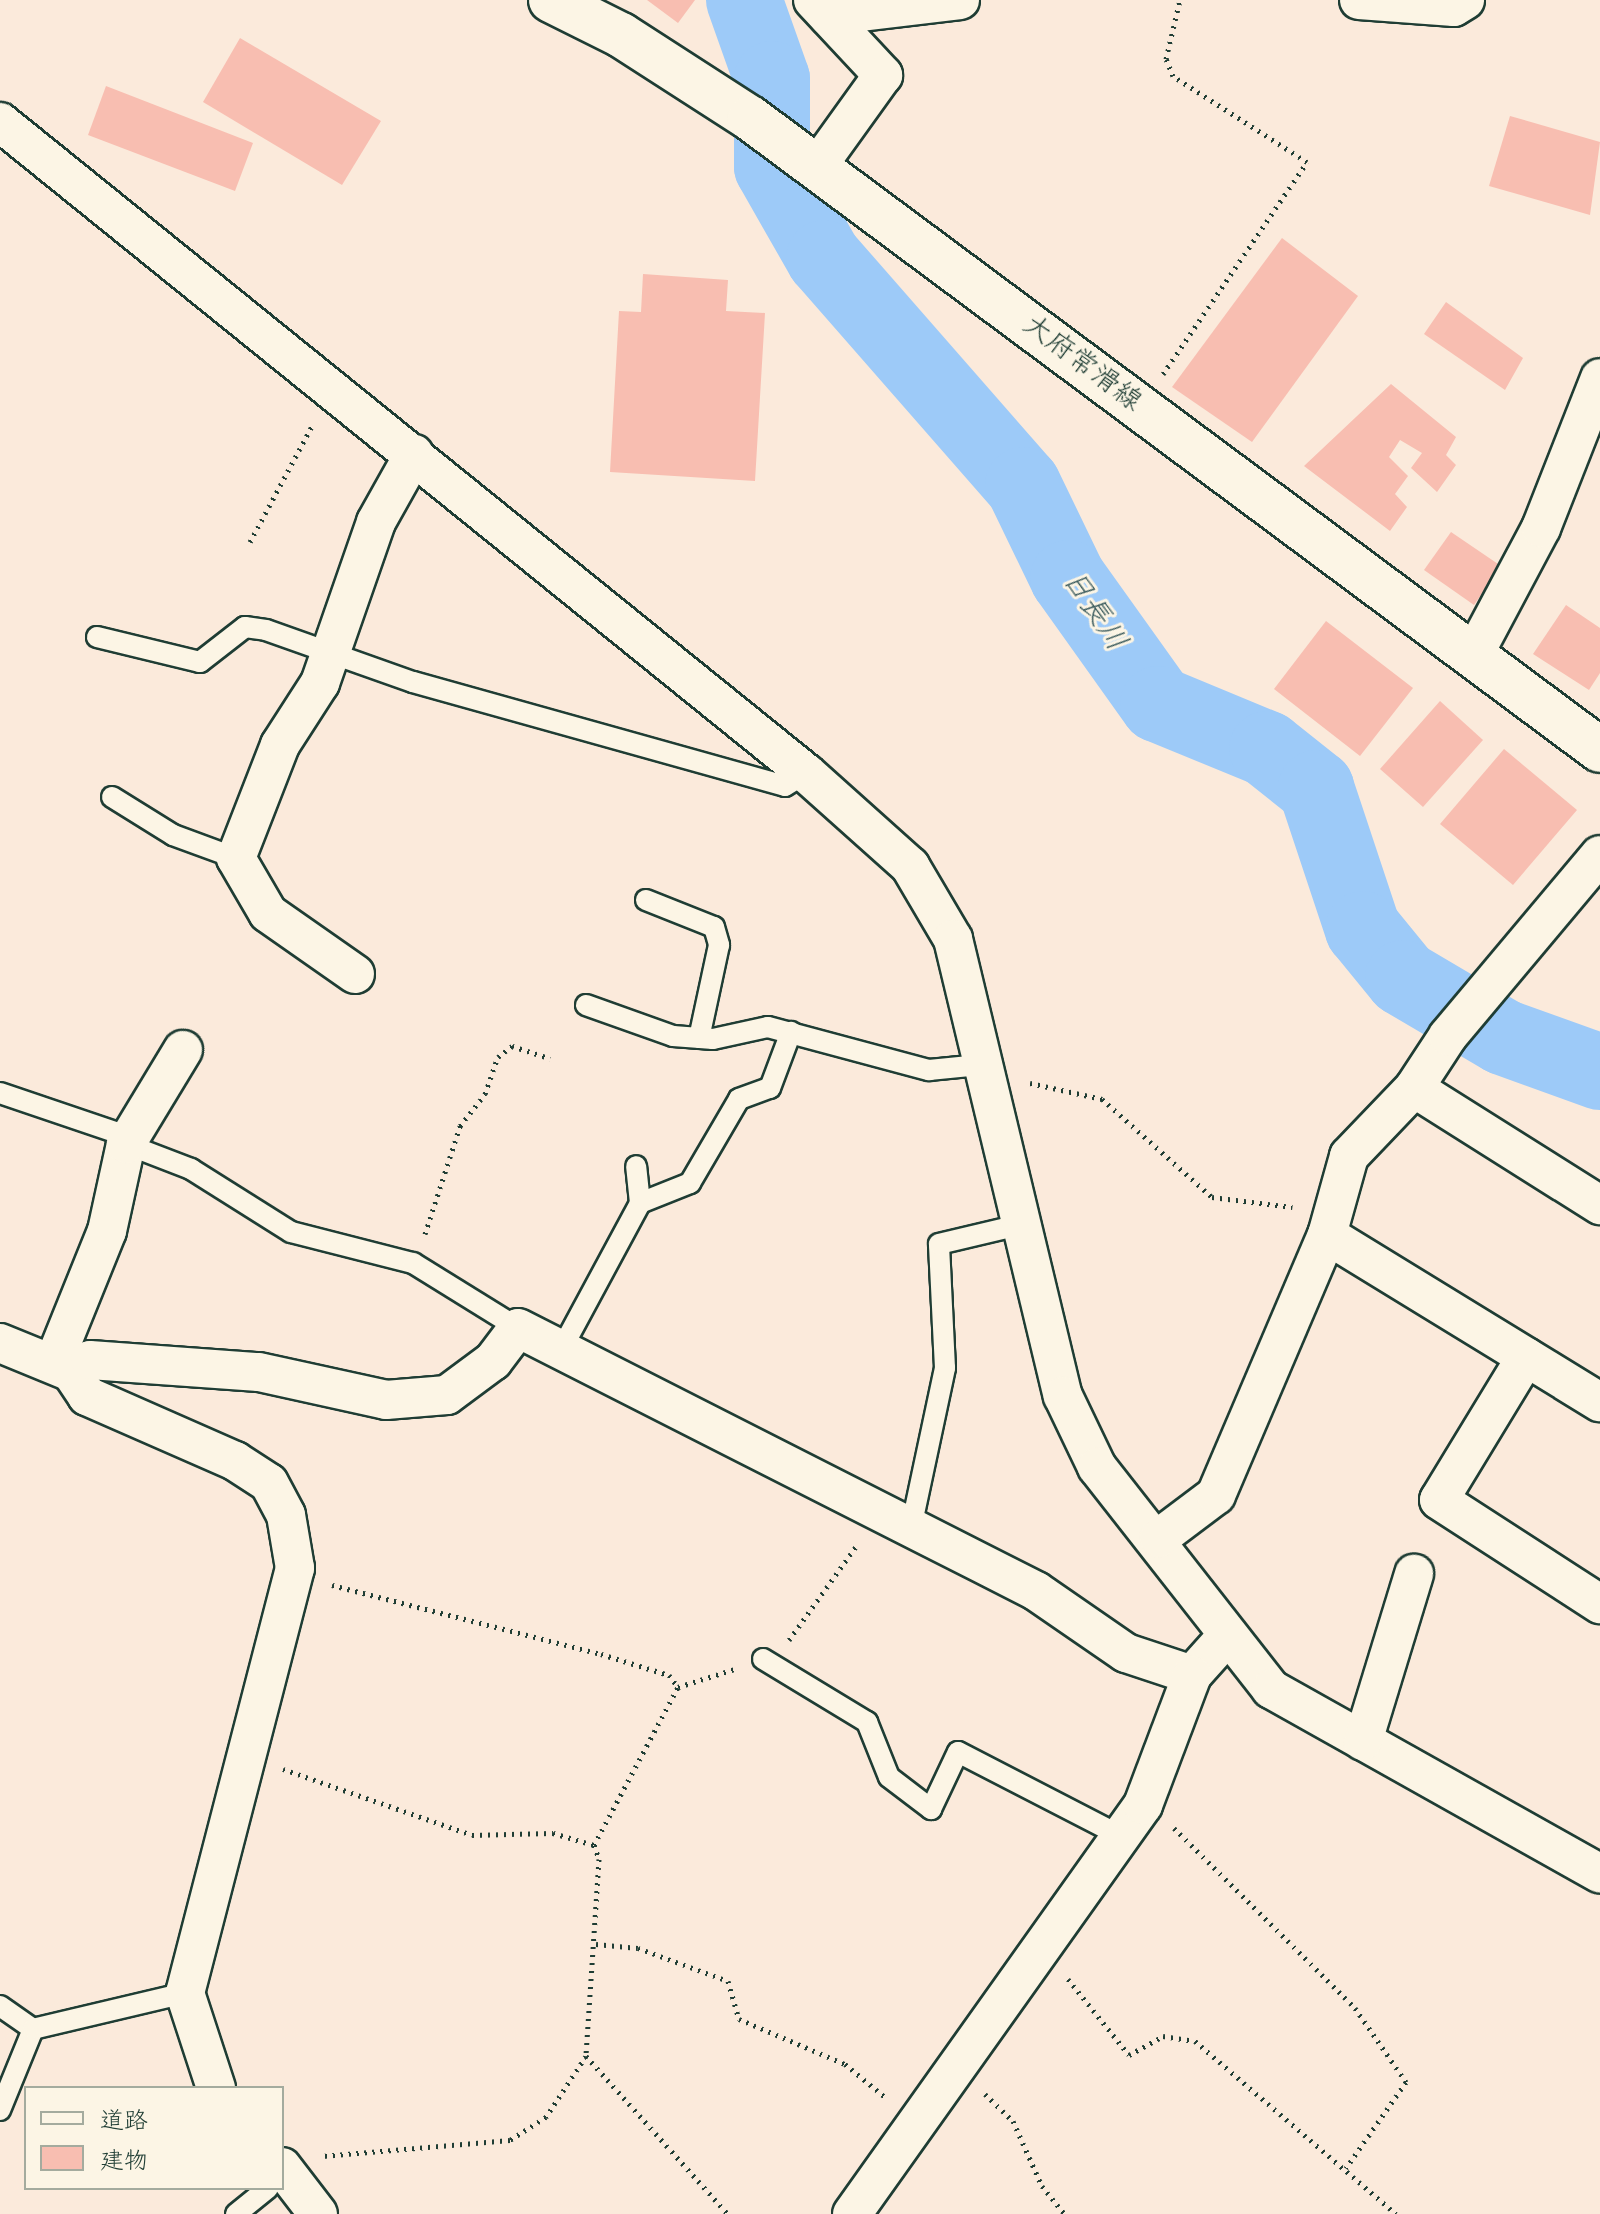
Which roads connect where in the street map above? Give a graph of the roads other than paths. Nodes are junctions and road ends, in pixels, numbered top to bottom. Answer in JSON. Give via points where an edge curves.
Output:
{"nodes":[{"id":1,"x":551,"y":0,"type":"edge"},
{"id":2,"x":960,"y":0,"type":"edge"},
{"id":3,"x":1359,"y":0,"type":"edge"},
{"id":4,"x":1465,"y":0,"type":"edge"},
{"id":5,"x":821,"y":8,"type":"edge"},
{"id":6,"x":0,"y":122,"type":"edge"},
{"id":7,"x":804,"y":158,"type":"junction"},
{"id":8,"x":1600,"y":378,"type":"edge"},
{"id":9,"x":1594,"y":422,"type":"edge"},
{"id":10,"x":414,"y":454,"type":"junction"},
{"id":11,"x":97,"y":637,"type":"dead end"},
{"id":12,"x":330,"y":654,"type":"junction"},
{"id":13,"x":1473,"y":656,"type":"junction"},
{"id":14,"x":1600,"y":750,"type":"edge"},
{"id":15,"x":806,"y":773,"type":"junction"},
{"id":16,"x":112,"y":797,"type":"dead end"},
{"id":17,"x":1600,"y":855,"type":"edge"},
{"id":18,"x":236,"y":858,"type":"junction"},
{"id":19,"x":646,"y":900,"type":"dead end"},
{"id":20,"x":355,"y":974,"type":"dead end"},
{"id":21,"x":586,"y":1005,"type":"dead end"},
{"id":22,"x":791,"y":1032,"type":"junction"},
{"id":23,"x":699,"y":1038,"type":"junction"},
{"id":24,"x":183,"y":1050,"type":"dead end"},
{"id":25,"x":981,"y":1070,"type":"junction"},
{"id":26,"x":1414,"y":1088,"type":"junction"},
{"id":27,"x":0,"y":1093,"type":"edge"},
{"id":28,"x":128,"y":1140,"type":"junction"},
{"id":29,"x":636,"y":1166,"type":"dead end"},
{"id":30,"x":640,"y":1203,"type":"junction"},
{"id":31,"x":1600,"y":1205,"type":"edge"},
{"id":32,"x":1331,"y":1223,"type":"junction"},
{"id":33,"x":1019,"y":1225,"type":"junction"},
{"id":34,"x":518,"y":1328,"type":"junction"},
{"id":35,"x":0,"y":1343,"type":"edge"},
{"id":36,"x":561,"y":1350,"type":"junction"},
{"id":37,"x":1526,"y":1357,"type":"junction"},
{"id":38,"x":62,"y":1367,"type":"junction"},
{"id":39,"x":1600,"y":1402,"type":"edge"},
{"id":40,"x":911,"y":1528,"type":"junction"},
{"id":41,"x":1159,"y":1538,"type":"junction"},
{"id":42,"x":1414,"y":1574,"type":"dead end"},
{"id":43,"x":1600,"y":1604,"type":"edge"},
{"id":44,"x":1227,"y":1636,"type":"junction"},
{"id":45,"x":763,"y":1659,"type":"road end"},
{"id":46,"x":1192,"y":1675,"type":"junction"},
{"id":47,"x":1363,"y":1741,"type":"junction"},
{"id":48,"x":1121,"y":1836,"type":"junction"},
{"id":49,"x":1600,"y":1874,"type":"edge"},
{"id":50,"x":185,"y":1993,"type":"junction"},
{"id":51,"x":0,"y":2006,"type":"edge"},
{"id":52,"x":33,"y":2029,"type":"junction"},
{"id":53,"x":215,"y":2086,"type":"edge"},
{"id":54,"x":0,"y":2110,"type":"edge"},
{"id":55,"x":285,"y":2172,"type":"edge"},
{"id":56,"x":264,"y":2190,"type":"edge"},
{"id":57,"x":236,"y":2214,"type":"edge"},
{"id":58,"x":318,"y":2214,"type":"edge"},
{"id":59,"x":852,"y":2214,"type":"edge"}],
"edges":[{"from":1,"to":7,"type":"main road","name":"大府常滑線","via":[[621,35]]},
{"from":2,"to":5,"type":"street"},
{"from":3,"to":4,"type":"street","via":[[1454,7]]},
{"from":5,"to":7,"type":"street","via":[[883,75]]},
{"from":6,"to":10,"type":"street"},
{"from":7,"to":13,"type":"main road","name":"大府常滑線"},
{"from":8,"to":9,"type":"street"},
{"from":9,"to":13,"type":"street"},
{"from":10,"to":12,"type":"street","via":[[376,522]]},
{"from":10,"to":15,"type":"street"},
{"from":11,"to":12,"type":"lane","via":[[200,662],[245,627]]},
{"from":12,"to":15,"type":"lane","via":[[785,786]]},
{"from":12,"to":18,"type":"street","via":[[280,745]]},
{"from":13,"to":14,"type":"main road","name":"大府常滑線"},
{"from":15,"to":25,"type":"street","via":[[910,866],[946,926]]},
{"from":16,"to":18,"type":"lane","via":[[173,835]]},
{"from":17,"to":26,"type":"street","via":[[1448,1036]]},
{"from":18,"to":20,"type":"street","via":[[268,913]]},
{"from":19,"to":23,"type":"lane","via":[[714,927],[719,945]]},
{"from":21,"to":23,"type":"lane","via":[[673,1036]]},
{"from":22,"to":23,"type":"lane","via":[[768,1027]]},
{"from":22,"to":25,"type":"lane","via":[[929,1070]]},
{"from":22,"to":30,"type":"lane","via":[[770,1088],[739,1099],[690,1183]]},
{"from":24,"to":28,"type":"street"},
{"from":25,"to":33,"type":"street"},
{"from":26,"to":31,"type":"street"},
{"from":26,"to":32,"type":"street","via":[[1349,1156]]},
{"from":27,"to":28,"type":"lane"},
{"from":28,"to":34,"type":"lane","via":[[191,1169],[291,1232],[413,1263]]},
{"from":28,"to":38,"type":"street","via":[[107,1231]]},
{"from":29,"to":30,"type":"lane"},
{"from":30,"to":36,"type":"lane"},
{"from":32,"to":37,"type":"street"},
{"from":32,"to":41,"type":"street","via":[[1216,1495]]},
{"from":33,"to":40,"type":"lane","via":[[939,1244],[945,1368]]},
{"from":33,"to":41,"type":"street","via":[[1063,1396],[1097,1467]]},
{"from":34,"to":36,"type":"street"},
{"from":34,"to":38,"type":"street","via":[[493,1361],[447,1395],[386,1400],[259,1372],[90,1360]]},
{"from":35,"to":38,"type":"street"},
{"from":36,"to":40,"type":"street"},
{"from":37,"to":39,"type":"street"},
{"from":37,"to":43,"type":"street","via":[[1439,1500]]},
{"from":38,"to":50,"type":"street","via":[[87,1396],[269,1483],[286,1515],[293,1575]]},
{"from":40,"to":46,"type":"street","via":[[1036,1591],[1126,1653]]},
{"from":41,"to":44,"type":"street"},
{"from":42,"to":47,"type":"street"},
{"from":44,"to":46,"type":"street"},
{"from":44,"to":47,"type":"street","via":[[1271,1689]]},
{"from":45,"to":48,"type":"lane","via":[[867,1722],[889,1777],[931,1809],[958,1752]]},
{"from":46,"to":48,"type":"street","via":[[1143,1805]]},
{"from":47,"to":49,"type":"street"},
{"from":48,"to":59,"type":"street"},
{"from":50,"to":52,"type":"lane"},
{"from":50,"to":53,"type":"street"},
{"from":51,"to":52,"type":"lane"},
{"from":52,"to":54,"type":"lane"},
{"from":55,"to":58,"type":"street"},
{"from":56,"to":57,"type":"lane"}]}
